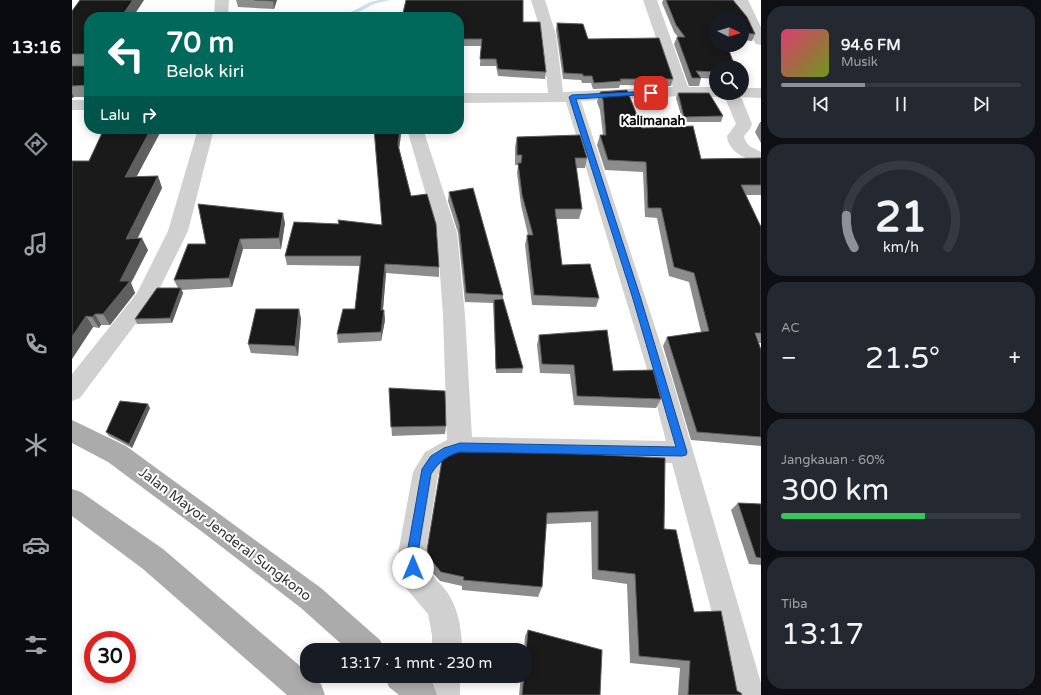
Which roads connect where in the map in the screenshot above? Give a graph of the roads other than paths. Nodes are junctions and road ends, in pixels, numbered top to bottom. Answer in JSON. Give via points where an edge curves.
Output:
{"nodes":[{"id":1,"x":222,"y":0,"type":"edge"},
{"id":2,"x":538,"y":0,"type":"edge"},
{"id":3,"x":650,"y":0,"type":"edge"},
{"id":4,"x":741,"y":0,"type":"edge"},
{"id":5,"x":221,"y":12,"type":"edge"},
{"id":6,"x":761,"y":41,"type":"edge"},
{"id":7,"x":682,"y":91,"type":"junction"},
{"id":8,"x":709,"y":92,"type":"edge"},
{"id":9,"x":749,"y":93,"type":"edge"},
{"id":10,"x":761,"y":93,"type":"edge"},
{"id":11,"x":564,"y":97,"type":"junction"},
{"id":12,"x":464,"y":98,"type":"edge"},
{"id":13,"x":734,"y":100,"type":"edge"},
{"id":14,"x":72,"y":105,"type":"edge"},
{"id":15,"x":84,"y":105,"type":"edge"},
{"id":16,"x":205,"y":134,"type":"edge"},
{"id":17,"x":417,"y":134,"type":"edge"},
{"id":18,"x":761,"y":158,"type":"edge"},
{"id":19,"x":72,"y":391,"type":"edge"},
{"id":20,"x":72,"y":431,"type":"edge"},
{"id":21,"x":460,"y":448,"type":"junction"},
{"id":22,"x":682,"y":452,"type":"junction"},
{"id":23,"x":72,"y":501,"type":"edge"},
{"id":24,"x":362,"y":643,"type":"edge"},
{"id":25,"x":447,"y":643,"type":"edge"},
{"id":26,"x":408,"y":683,"type":"edge"},
{"id":27,"x":445,"y":683,"type":"edge"},
{"id":28,"x":310,"y":695,"type":"edge"},
{"id":29,"x":422,"y":695,"type":"edge"},
{"id":30,"x":444,"y":695,"type":"edge"},
{"id":31,"x":749,"y":695,"type":"edge"}],
"edges":[{"from":1,"to":5,"type":"street"},
{"from":2,"to":11,"type":"street"},
{"from":3,"to":7,"type":"street"},
{"from":4,"to":6,"type":"street"},
{"from":7,"to":8,"type":"street"},
{"from":7,"to":11,"type":"street"},
{"from":9,"to":10,"type":"street"},
{"from":11,"to":12,"type":"street"},
{"from":11,"to":22,"type":"street","via":[[637,299]]},
{"from":13,"to":18,"type":"street","via":[[744,124],[737,130],[736,140],[747,152]]},
{"from":14,"to":15,"type":"street"},
{"from":16,"to":19,"type":"street","via":[[178,231],[145,298]]},
{"from":17,"to":21,"type":"street","via":[[447,233],[454,315]]},
{"from":20,"to":24,"type":"main road","name":"Jalan Mayor Jenderal Sungkono","via":[[117,454],[311,598]]},
{"from":21,"to":22,"type":"street"},
{"from":21,"to":25,"type":"street","via":[[448,451],[434,460],[426,472],[411,559],[415,578],[439,605],[444,618]]},
{"from":22,"to":31,"type":"street"},
{"from":23,"to":28,"type":"main road","via":[[153,559]]},
{"from":26,"to":29,"type":"main road"},
{"from":27,"to":30,"type":"street"}]}
